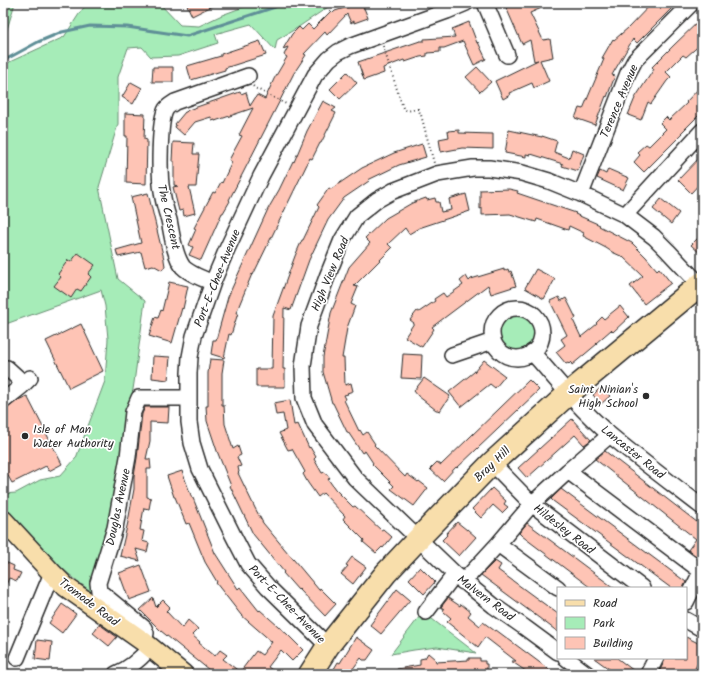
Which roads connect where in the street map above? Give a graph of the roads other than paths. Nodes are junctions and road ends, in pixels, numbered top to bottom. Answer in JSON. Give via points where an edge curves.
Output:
{"nodes":[{"id":1,"x":466,"y":3,"type":"edge"},
{"id":2,"x":485,"y":3,"type":"edge"},
{"id":3,"x":692,"y":3,"type":"edge"},
{"id":4,"x":507,"y":55,"type":"dead end"},
{"id":5,"x":248,"y":76,"type":"road end"},
{"id":6,"x":702,"y":131,"type":"edge"},
{"id":7,"x":581,"y":194,"type":"junction"},
{"id":8,"x":625,"y":215,"type":"junction"},
{"id":9,"x":213,"y":282,"type":"junction"},
{"id":10,"x":701,"y":284,"type":"edge"},
{"id":11,"x":493,"y":341,"type":"junction"},
{"id":12,"x":532,"y":352,"type":"junction"},
{"id":13,"x":452,"y":355,"type":"dead end"},
{"id":14,"x":3,"y":369,"type":"edge"},
{"id":15,"x":568,"y":394,"type":"junction"},
{"id":16,"x":188,"y":398,"type":"junction"},
{"id":17,"x":3,"y":401,"type":"edge"},
{"id":18,"x":610,"y":435,"type":"junction"},
{"id":19,"x":492,"y":463,"type":"junction"},
{"id":20,"x":568,"y":471,"type":"junction"},
{"id":21,"x":532,"y":504,"type":"junction"},
{"id":22,"x":702,"y":507,"type":"edge"},
{"id":23,"x":3,"y":520,"type":"edge"},
{"id":24,"x":418,"y":539,"type":"junction"},
{"id":25,"x":498,"y":544,"type":"junction"},
{"id":26,"x":702,"y":570,"type":"edge"},
{"id":27,"x":52,"y":573,"type":"junction"},
{"id":28,"x":459,"y":578,"type":"junction"},
{"id":29,"x":557,"y":587,"type":"edge"},
{"id":30,"x":641,"y":587,"type":"edge"},
{"id":31,"x":687,"y":600,"type":"edge"},
{"id":32,"x":426,"y":612,"type":"dead end"},
{"id":33,"x":687,"y":621,"type":"edge"},
{"id":34,"x":702,"y":629,"type":"edge"},
{"id":35,"x":147,"y":645,"type":"junction"},
{"id":36,"x":328,"y":646,"type":"junction"},
{"id":37,"x":557,"y":651,"type":"edge"},
{"id":38,"x":16,"y":658,"type":"dead end"},
{"id":39,"x":567,"y":659,"type":"edge"},
{"id":40,"x":655,"y":659,"type":"edge"},
{"id":41,"x":116,"y":674,"type":"edge"},
{"id":42,"x":184,"y":674,"type":"edge"},
{"id":43,"x":310,"y":674,"type":"edge"},
{"id":44,"x":587,"y":674,"type":"edge"},
{"id":45,"x":648,"y":674,"type":"edge"}],
"edges":[{"from":1,"to":9,"type":"street","name":"Port-E-Chee-Avenue","via":[[350,46],[329,59],[316,75],[261,176]]},
{"from":2,"to":4,"type":"street"},
{"from":3,"to":7,"type":"street","name":"Terence Avenue","via":[[635,60]]},
{"from":5,"to":9,"type":"street","name":"The Crescent","via":[[169,106],[161,105],[161,182],[174,243],[185,268]]},
{"from":6,"to":8,"type":"street"},
{"from":7,"to":8,"type":"street","name":"High View Road"},
{"from":7,"to":24,"type":"street","name":"High View Road","via":[[549,181],[506,170],[473,168],[437,174],[377,200],[357,216],[342,240],[309,326],[303,366],[304,398],[315,425],[355,478]]},
{"from":8,"to":10,"type":"street","name":"High View Road","via":[[654,237]]},
{"from":9,"to":16,"type":"street","name":"Port-E-Chee-Avenue","via":[[194,336]]},
{"from":10,"to":15,"type":"highway","name":"Bray Hill"},
{"from":11,"to":12,"type":"street","via":[[497,348],[510,357],[518,358]]},
{"from":11,"to":12,"type":"street","via":[[493,326],[500,314],[506,310],[521,308],[534,314],[541,326],[540,341]]},
{"from":11,"to":13,"type":"street"},
{"from":12,"to":15,"type":"street","name":"Lancaster Road"},
{"from":14,"to":17,"type":"street","via":[[7,368],[26,382]]},
{"from":15,"to":18,"type":"street","name":"Lancaster Road"},
{"from":15,"to":19,"type":"highway","name":"Bray Hill"},
{"from":16,"to":35,"type":"street","name":"Douglas Avenue","via":[[139,398],[133,412],[115,528],[98,583],[99,591],[144,628]]},
{"from":16,"to":36,"type":"street","name":"Port-E-Chee-Avenue","via":[[192,443],[200,469],[248,564]]},
{"from":18,"to":20,"type":"street"},
{"from":18,"to":22,"type":"street","name":"Lancaster Road"},
{"from":19,"to":21,"type":"street","name":"Hildesley Road"},
{"from":19,"to":24,"type":"highway","name":"Bray Hill"},
{"from":20,"to":21,"type":"street"},
{"from":20,"to":26,"type":"street"},
{"from":21,"to":25,"type":"street"},
{"from":21,"to":30,"type":"street","name":"Hildesley Road"},
{"from":23,"to":27,"type":"main road","name":"Tromode Road"},
{"from":24,"to":28,"type":"street","name":"Malvern Road"},
{"from":24,"to":36,"type":"highway","name":"Bray Hill"},
{"from":25,"to":28,"type":"street"},
{"from":25,"to":29,"type":"street"},
{"from":26,"to":31,"type":"street"},
{"from":27,"to":35,"type":"main road","name":"Tromode Road","via":[[66,587]]},
{"from":27,"to":38,"type":"street"},
{"from":28,"to":32,"type":"street"},
{"from":28,"to":37,"type":"street","name":"Malvern Road"},
{"from":33,"to":34,"type":"street"},
{"from":35,"to":41,"type":"street","via":[[145,654],[124,671]]},
{"from":35,"to":42,"type":"main road","name":"Tromode Road"},
{"from":36,"to":43,"type":"highway","name":"Bray Hill"},
{"from":39,"to":44,"type":"street"},
{"from":40,"to":45,"type":"street"}]}
